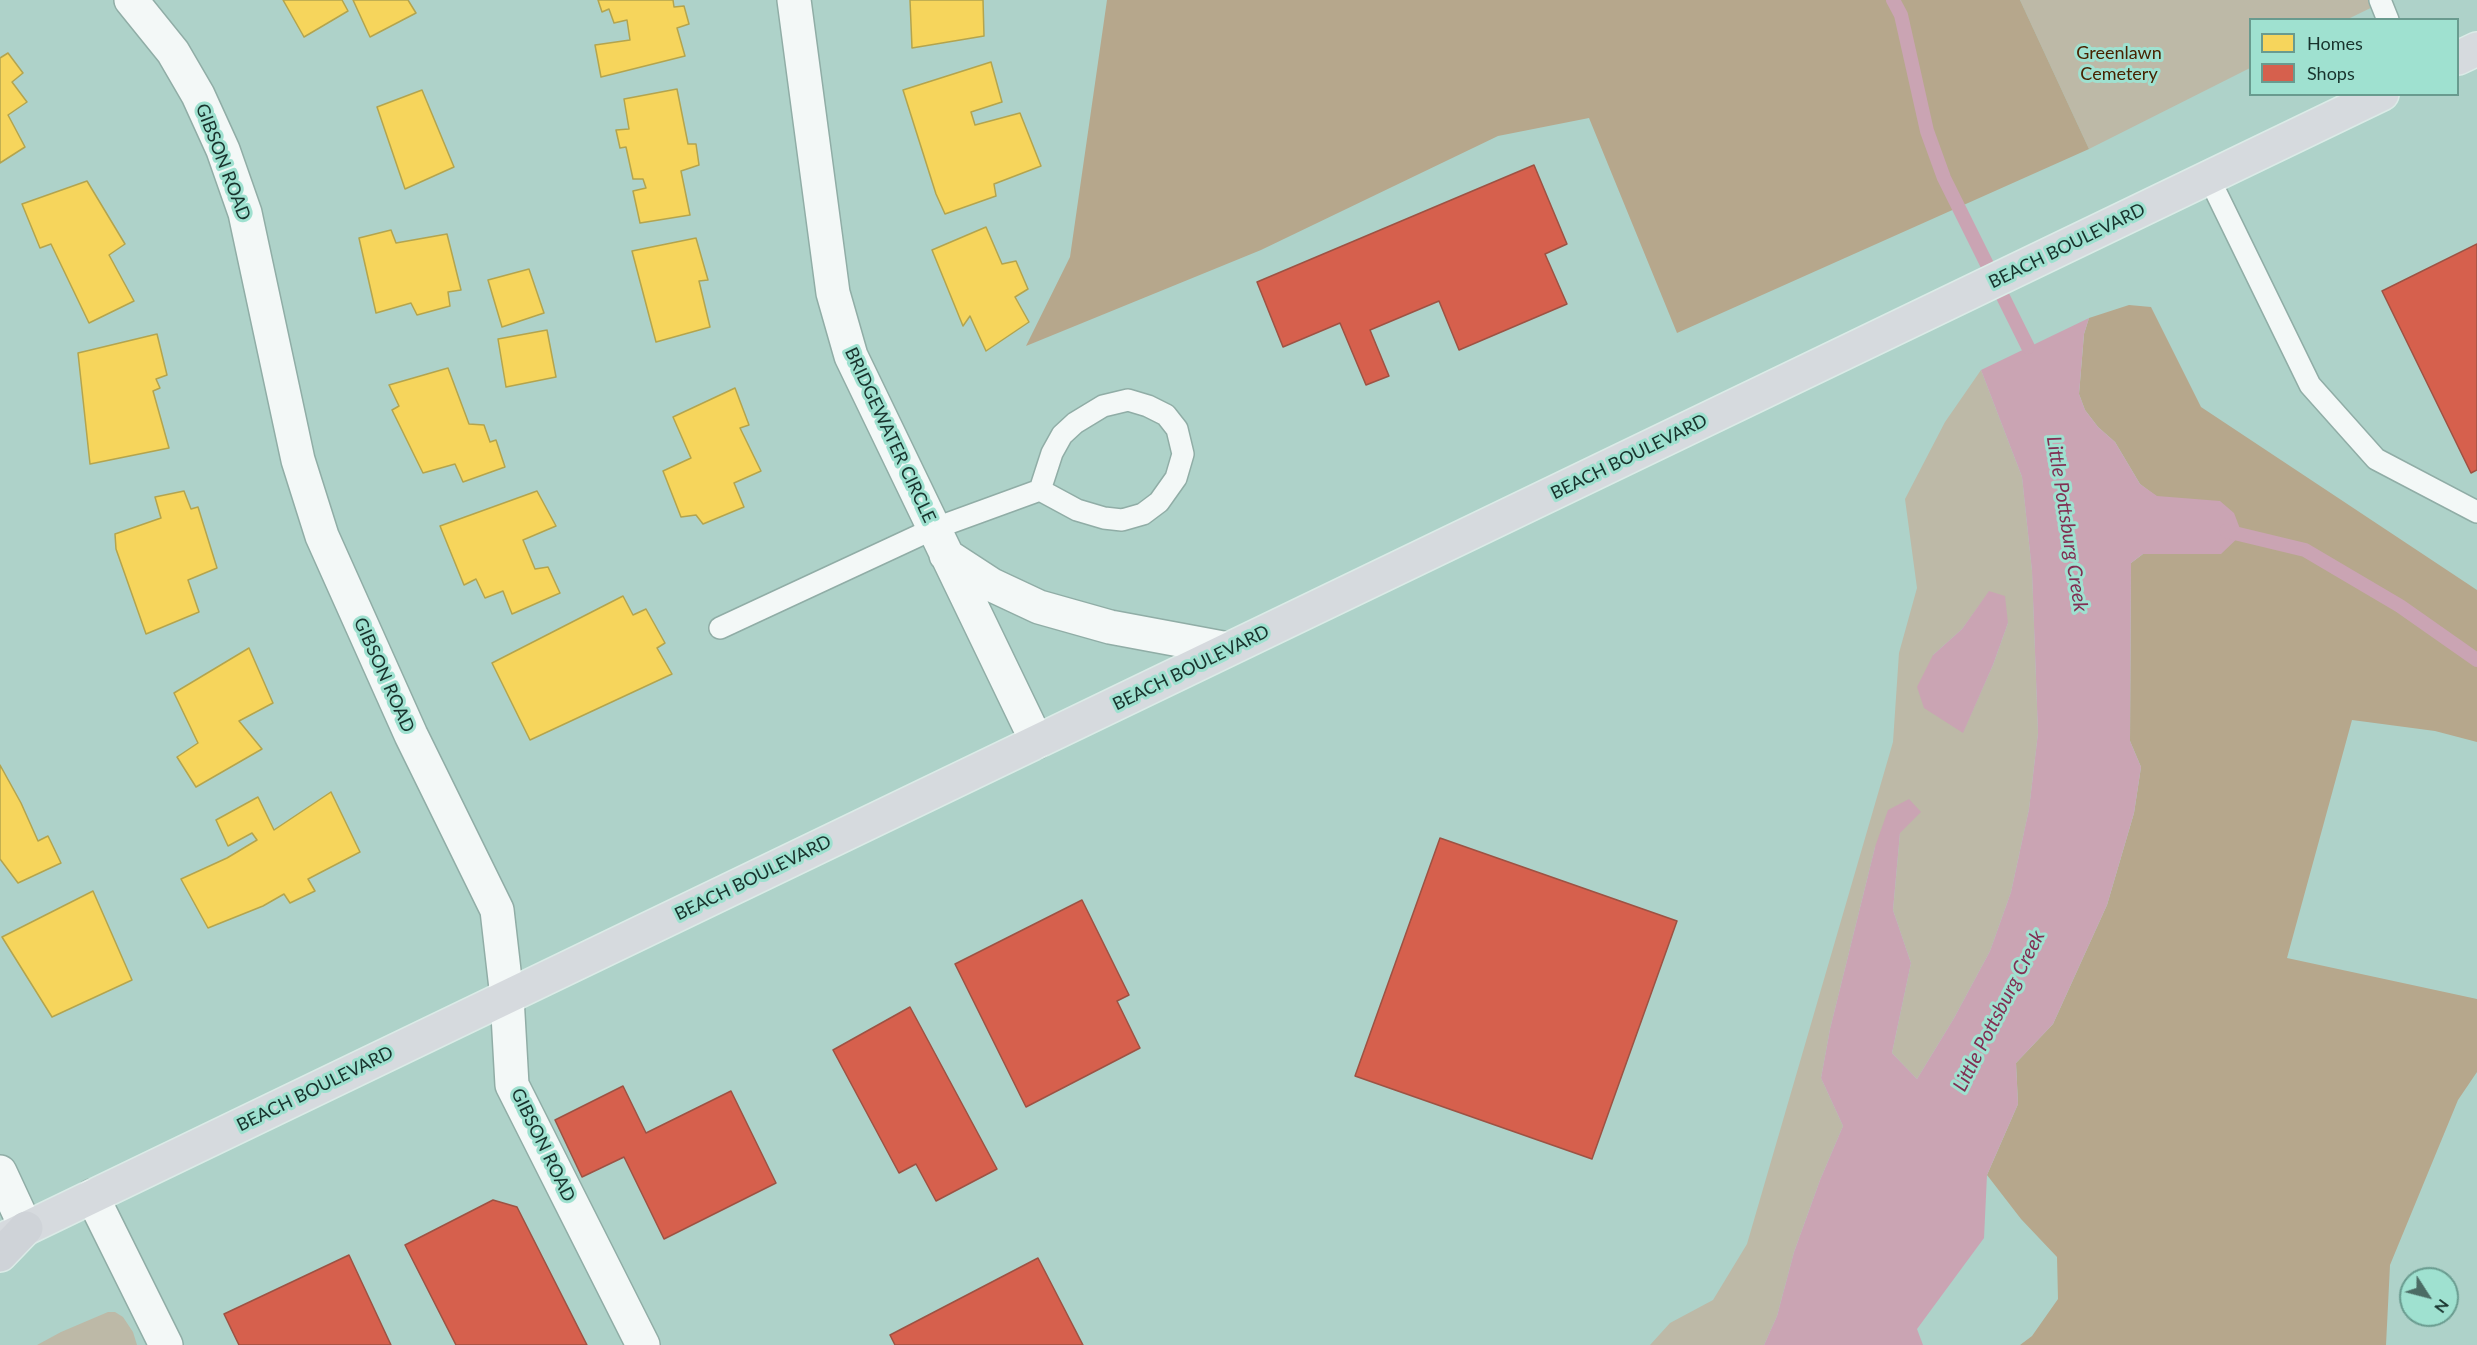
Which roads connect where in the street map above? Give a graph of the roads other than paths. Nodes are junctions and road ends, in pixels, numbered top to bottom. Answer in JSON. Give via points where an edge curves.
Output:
{"nodes":[{"id":1,"x":131,"y":0,"type":"edge"},
{"id":2,"x":794,"y":0,"type":"edge"},
{"id":3,"x":2380,"y":0,"type":"edge"},
{"id":4,"x":2387,"y":18,"type":"edge"},
{"id":5,"x":2477,"y":49,"type":"edge"},
{"id":6,"x":2459,"y":57,"type":"edge"},
{"id":7,"x":2378,"y":96,"type":"edge"},
{"id":8,"x":2209,"y":178,"type":"junction"},
{"id":9,"x":1040,"y":490,"type":"junction"},
{"id":10,"x":2477,"y":512,"type":"edge"},
{"id":11,"x":939,"y":542,"type":"junction"},
{"id":12,"x":720,"y":628,"type":"dead end"},
{"id":13,"x":1228,"y":649,"type":"junction"},
{"id":14,"x":1037,"y":742,"type":"junction"},
{"id":15,"x":507,"y":997,"type":"junction"},
{"id":16,"x":0,"y":1172,"type":"edge"},
{"id":17,"x":92,"y":1196,"type":"junction"},
{"id":18,"x":13,"y":1234,"type":"edge"},
{"id":19,"x":0,"y":1255,"type":"edge"},
{"id":20,"x":166,"y":1345,"type":"edge"},
{"id":21,"x":643,"y":1345,"type":"edge"}],
"edges":[{"from":1,"to":15,"type":"street","name":"GIBSON ROAD","via":[[173,52],[223,150],[245,213],[298,460],[322,536],[411,735],[497,910]]},
{"from":2,"to":11,"type":"street","name":"BRIDGEWATER CIRCLE","via":[[833,293],[851,356]]},
{"from":3,"to":4,"type":"lane"},
{"from":5,"to":6,"type":"highway"},
{"from":7,"to":8,"type":"highway","name":"BEACH BOULEVARD"},
{"from":8,"to":10,"type":"lane","via":[[2310,385],[2376,459]]},
{"from":8,"to":13,"type":"highway","name":"BEACH BOULEVARD"},
{"from":9,"to":9,"type":"lane","via":[[1077,510],[1104,518],[1122,520],[1143,514],[1159,502],[1176,478],[1183,454],[1177,429],[1166,416],[1148,406],[1128,400],[1103,406],[1062,435]]},
{"from":9,"to":11,"type":"lane"},
{"from":11,"to":12,"type":"lane"},
{"from":11,"to":13,"type":"street","via":[[992,585],[1039,607],[1110,627]]},
{"from":11,"to":14,"type":"street","name":"BRIDGEWATER CIRCLE"},
{"from":13,"to":14,"type":"highway","name":"BEACH BOULEVARD"},
{"from":14,"to":15,"type":"highway","name":"BEACH BOULEVARD"},
{"from":15,"to":17,"type":"highway","name":"BEACH BOULEVARD"},
{"from":15,"to":21,"type":"street","name":"GIBSON ROAD","via":[[512,1085]]},
{"from":16,"to":18,"type":"street"},
{"from":17,"to":18,"type":"highway","name":"BEACH BOULEVARD"},
{"from":17,"to":20,"type":"street"},
{"from":18,"to":19,"type":"highway"}]}
